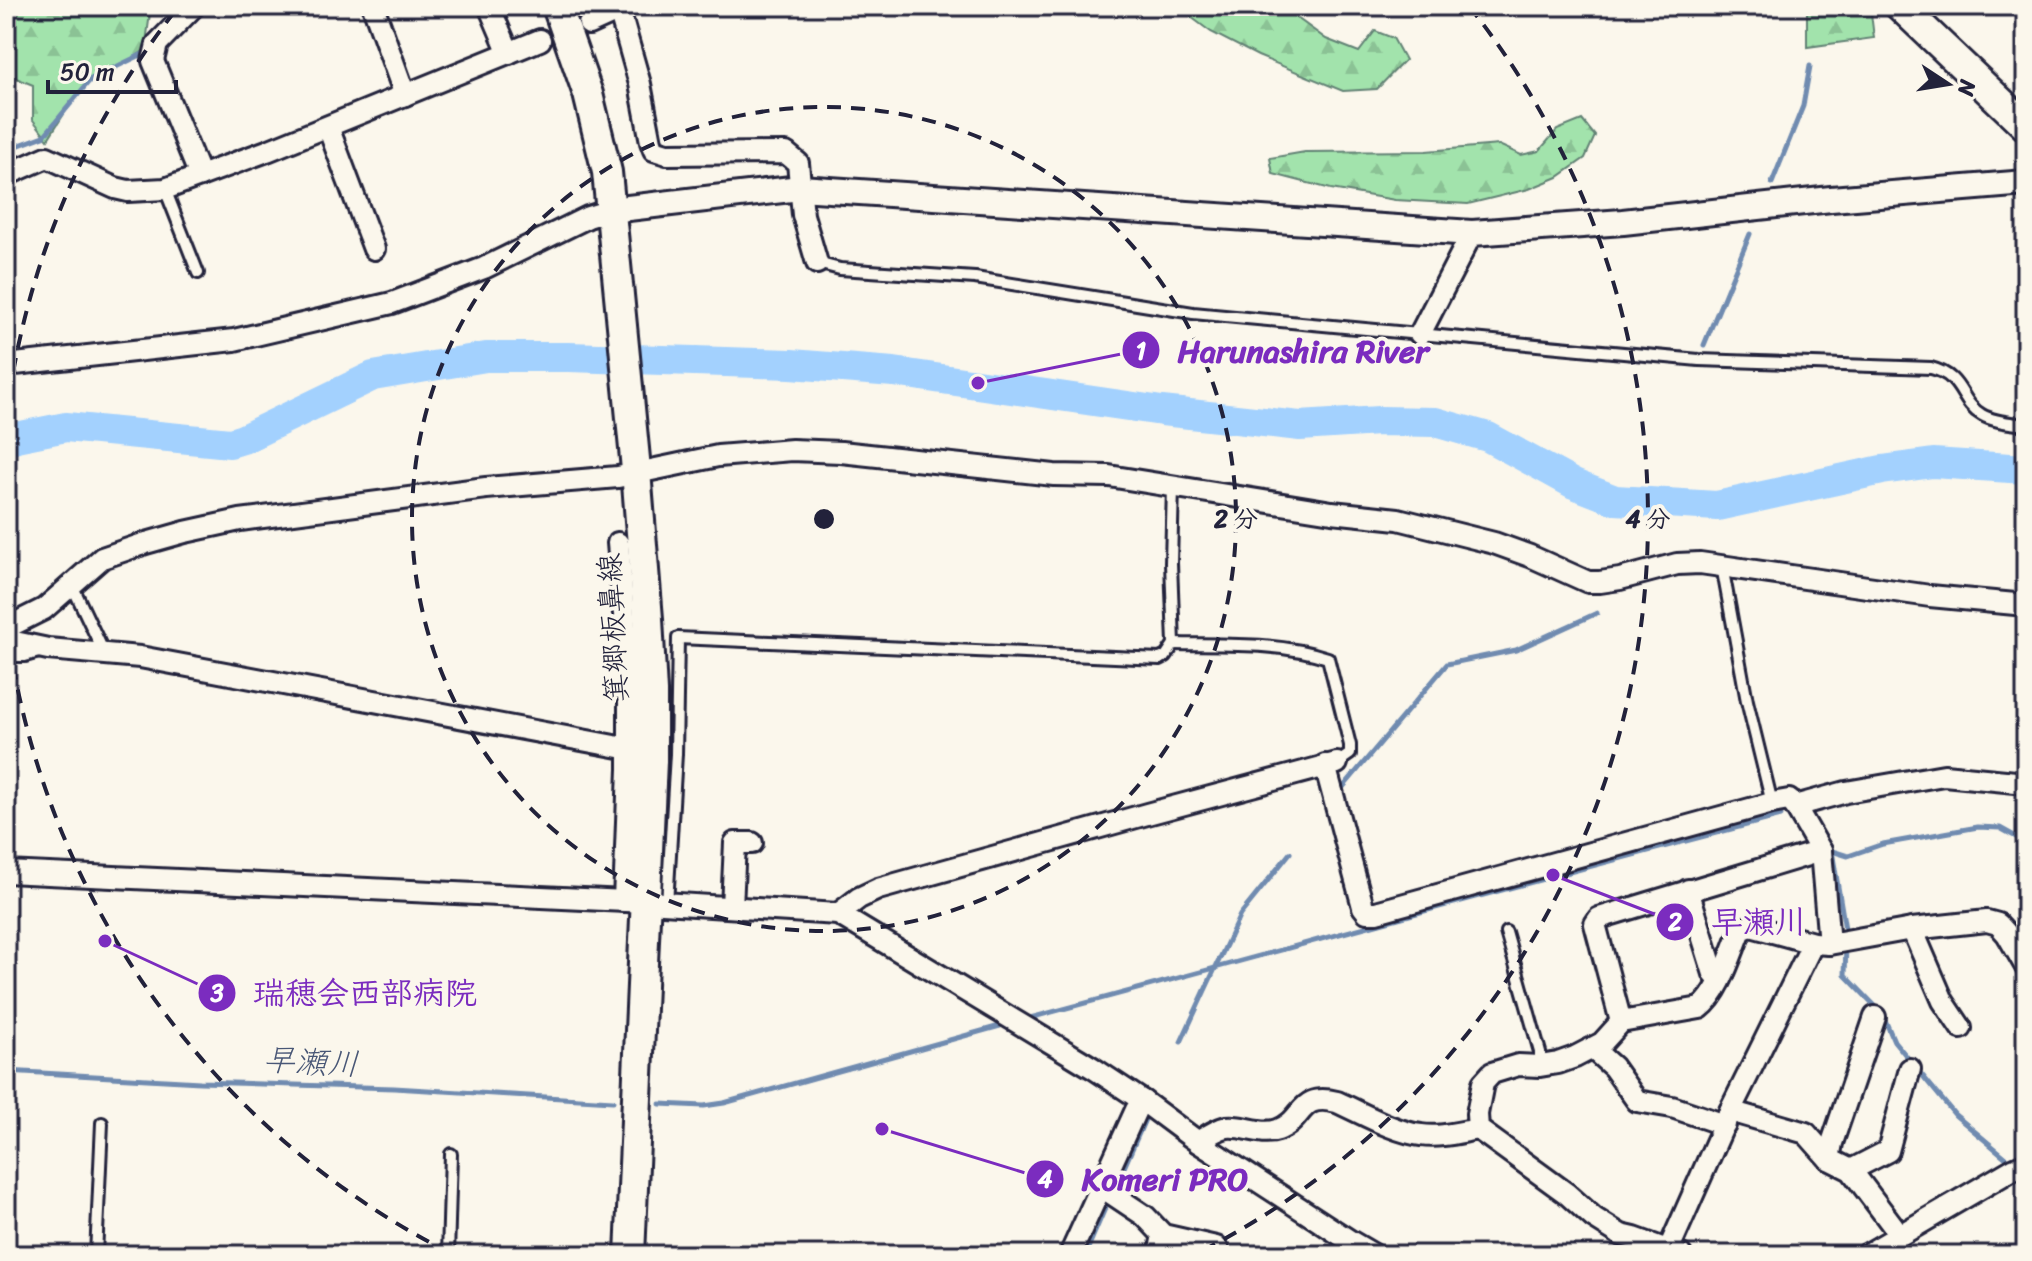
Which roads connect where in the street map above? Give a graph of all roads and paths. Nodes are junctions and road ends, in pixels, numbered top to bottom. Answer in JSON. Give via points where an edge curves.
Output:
{"nodes":[{"id":1,"x":194,"y":6,"type":"edge"},
{"id":2,"x":373,"y":6,"type":"edge"},
{"id":3,"x":489,"y":6,"type":"edge"},
{"id":4,"x":557,"y":6,"type":"edge"},
{"id":5,"x":1900,"y":6,"type":"edge"},
{"id":6,"x":619,"y":8,"type":"edge"},
{"id":7,"x":589,"y":24,"type":"dead end"},
{"id":8,"x":540,"y":40,"type":"dead end"},
{"id":9,"x":509,"y":53,"type":"junction"},
{"id":10,"x":405,"y":95,"type":"junction"},
{"id":11,"x":2026,"y":126,"type":"edge"},
{"id":12,"x":328,"y":127,"type":"junction"},
{"id":13,"x":6,"y":175,"type":"edge"},
{"id":14,"x":200,"y":176,"type":"junction"},
{"id":15,"x":2026,"y":183,"type":"edge"},
{"id":16,"x":800,"y":188,"type":"junction"},
{"id":17,"x":165,"y":189,"type":"junction"},
{"id":18,"x":611,"y":210,"type":"junction"},
{"id":19,"x":1472,"y":233,"type":"junction"},
{"id":20,"x":374,"y":249,"type":"dead end"},
{"id":21,"x":817,"y":263,"type":"joint"},
{"id":22,"x":198,"y":273,"type":"dead end"},
{"id":23,"x":1420,"y":334,"type":"junction"},
{"id":24,"x":6,"y":365,"type":"edge"},
{"id":25,"x":2026,"y":425,"type":"edge"},
{"id":26,"x":636,"y":467,"type":"junction"},
{"id":27,"x":1173,"y":487,"type":"junction"},
{"id":28,"x":618,"y":543,"type":"dead end"},
{"id":29,"x":1722,"y":566,"type":"junction"},
{"id":30,"x":72,"y":585,"type":"junction"},
{"id":31,"x":2026,"y":605,"type":"edge"},
{"id":32,"x":6,"y":628,"type":"edge"},
{"id":33,"x":6,"y":638,"type":"edge"},
{"id":34,"x":1174,"y":644,"type":"junction"},
{"id":35,"x":48,"y":649,"type":"junction"},
{"id":36,"x":104,"y":653,"type":"junction"},
{"id":37,"x":6,"y":656,"type":"edge"},
{"id":38,"x":630,"y":749,"type":"junction"},
{"id":39,"x":1331,"y":764,"type":"junction"},
{"id":40,"x":2026,"y":783,"type":"edge"},
{"id":41,"x":1772,"y":803,"type":"junction"},
{"id":42,"x":1795,"y":806,"type":"junction"},
{"id":43,"x":752,"y":843,"type":"dead end"},
{"id":44,"x":1821,"y":851,"type":"junction"},
{"id":45,"x":6,"y":872,"type":"edge"},
{"id":46,"x":1688,"y":890,"type":"junction"},
{"id":47,"x":646,"y":902,"type":"junction"},
{"id":48,"x":732,"y":907,"type":"junction"},
{"id":49,"x":838,"y":914,"type":"junction"},
{"id":50,"x":1912,"y":929,"type":"junction"},
{"id":51,"x":1506,"y":932,"type":"dead end"},
{"id":52,"x":1821,"y":943,"type":"junction"},
{"id":53,"x":2026,"y":967,"type":"edge"},
{"id":54,"x":1720,"y":980,"type":"junction"},
{"id":55,"x":1875,"y":1017,"type":"dead end"},
{"id":56,"x":1621,"y":1022,"type":"junction"},
{"id":57,"x":1961,"y":1028,"type":"dead end"},
{"id":58,"x":1593,"y":1049,"type":"junction"},
{"id":59,"x":1540,"y":1066,"type":"junction"},
{"id":60,"x":1910,"y":1069,"type":"dead end"},
{"id":61,"x":1143,"y":1101,"type":"junction"},
{"id":62,"x":1728,"y":1118,"type":"junction"},
{"id":63,"x":102,"y":1123,"type":"dead end"},
{"id":64,"x":1478,"y":1129,"type":"junction"},
{"id":65,"x":1198,"y":1142,"type":"junction"},
{"id":66,"x":451,"y":1154,"type":"dead end"},
{"id":67,"x":1829,"y":1159,"type":"junction"},
{"id":68,"x":2026,"y":1163,"type":"edge"},
{"id":69,"x":1851,"y":1170,"type":"junction"},
{"id":70,"x":1100,"y":1186,"type":"junction"},
{"id":71,"x":1900,"y":1235,"type":"junction"},
{"id":72,"x":1161,"y":1245,"type":"edge"},
{"id":73,"x":1620,"y":1245,"type":"edge"},
{"id":74,"x":6,"y":1252,"type":"edge"},
{"id":75,"x":1675,"y":1253,"type":"edge"},
{"id":76,"x":59,"y":1255,"type":"edge"},
{"id":77,"x":96,"y":1255,"type":"edge"},
{"id":78,"x":448,"y":1255,"type":"edge"},
{"id":79,"x":630,"y":1255,"type":"edge"},
{"id":80,"x":1070,"y":1255,"type":"edge"},
{"id":81,"x":1218,"y":1255,"type":"edge"},
{"id":82,"x":1374,"y":1255,"type":"edge"},
{"id":83,"x":1866,"y":1255,"type":"edge"}],
"edges":[{"from":1,"to":14,"type":"street","via":[[157,44],[153,61]]},
{"from":2,"to":10,"type":"street"},
{"from":3,"to":9,"type":"street"},
{"from":4,"to":18,"type":"main road","name":"箕郷板鼻線","via":[[601,141]]},
{"from":5,"to":11,"type":"main road"},
{"from":6,"to":7,"type":"street"},
{"from":6,"to":16,"type":"street","via":[[654,150],[786,153],[798,163]]},
{"from":8,"to":9,"type":"street"},
{"from":9,"to":10,"type":"street"},
{"from":10,"to":12,"type":"street"},
{"from":12,"to":14,"type":"street"},
{"from":12,"to":20,"type":"street"},
{"from":13,"to":17,"type":"street","via":[[47,157],[115,188]]},
{"from":14,"to":17,"type":"street"},
{"from":15,"to":19,"type":"street"},
{"from":16,"to":18,"type":"street"},
{"from":16,"to":19,"type":"street"},
{"from":16,"to":21,"type":"street"},
{"from":17,"to":22,"type":"lane"},
{"from":18,"to":24,"type":"street","via":[[392,303],[234,340]]},
{"from":18,"to":26,"type":"main road","name":"箕郷板鼻線"},
{"from":19,"to":23,"type":"street"},
{"from":21,"to":23,"type":"lane","via":[[975,278],[1193,313]]},
{"from":23,"to":25,"type":"lane","via":[[1699,360],[1931,368],[1953,379],[1982,415]]},
{"from":26,"to":27,"type":"street","via":[[792,450],[1109,476]]},
{"from":26,"to":30,"type":"street","via":[[618,477],[240,520],[102,558]]},
{"from":26,"to":47,"type":"main road","name":"箕郷板鼻線","via":[[652,692]]},
{"from":27,"to":29,"type":"street","via":[[1398,519],[1494,543],[1588,582],[1677,564]]},
{"from":27,"to":34,"type":"lane"},
{"from":28,"to":38,"type":"street"},
{"from":29,"to":31,"type":"street"},
{"from":29,"to":41,"type":"lane"},
{"from":30,"to":32,"type":"street","via":[[44,609]]},
{"from":30,"to":36,"type":"lane"},
{"from":33,"to":35,"type":"street"},
{"from":34,"to":39,"type":"lane","via":[[1263,646],[1328,658],[1350,745],[1350,754]]},
{"from":34,"to":47,"type":"lane","via":[[1160,659],[678,638],[676,754]]},
{"from":35,"to":36,"type":"street"},
{"from":35,"to":37,"type":"lane"},
{"from":36,"to":38,"type":"street"},
{"from":38,"to":47,"type":"street"},
{"from":39,"to":41,"type":"street","via":[[1367,912]]},
{"from":39,"to":49,"type":"street","via":[[878,889]]},
{"from":40,"to":42,"type":"street","via":[[1944,775]]},
{"from":41,"to":42,"type":"street","via":[[1789,800]]},
{"from":42,"to":44,"type":"street"},
{"from":43,"to":48,"type":"street","via":[[735,843]]},
{"from":44,"to":46,"type":"street"},
{"from":44,"to":52,"type":"street"},
{"from":45,"to":47,"type":"street"},
{"from":46,"to":54,"type":"street"},
{"from":46,"to":56,"type":"street","via":[[1599,918],[1595,924]]},
{"from":47,"to":48,"type":"street"},
{"from":47,"to":79,"type":"main road","name":"箕郷板鼻線"},
{"from":48,"to":49,"type":"street"},
{"from":49,"to":61,"type":"street"},
{"from":50,"to":52,"type":"street"},
{"from":50,"to":53,"type":"street","via":[[1998,924]]},
{"from":50,"to":57,"type":"street","via":[[1943,1001]]},
{"from":51,"to":59,"type":"lane"},
{"from":52,"to":54,"type":"street","via":[[1751,926],[1741,930]]},
{"from":52,"to":62,"type":"street"},
{"from":54,"to":56,"type":"street","via":[[1700,1008]]},
{"from":55,"to":67,"type":"street"},
{"from":56,"to":58,"type":"street"},
{"from":58,"to":59,"type":"street"},
{"from":58,"to":62,"type":"street","via":[[1637,1101]]},
{"from":59,"to":64,"type":"street","via":[[1518,1065],[1492,1073],[1483,1083]]},
{"from":60,"to":69,"type":"street","via":[[1888,1151]]},
{"from":61,"to":65,"type":"street"},
{"from":61,"to":70,"type":"street"},
{"from":62,"to":67,"type":"street","via":[[1806,1133]]},
{"from":62,"to":75,"type":"street"},
{"from":63,"to":77,"type":"lane"},
{"from":64,"to":65,"type":"street","via":[[1423,1136],[1327,1099],[1312,1100],[1280,1129],[1227,1127]]},
{"from":64,"to":73,"type":"street","via":[[1566,1193]]},
{"from":65,"to":82,"type":"street"},
{"from":66,"to":78,"type":"lane"},
{"from":67,"to":69,"type":"street"},
{"from":68,"to":71,"type":"street"},
{"from":69,"to":71,"type":"street"},
{"from":70,"to":72,"type":"street","via":[[1145,1216]]},
{"from":70,"to":80,"type":"street"},
{"from":71,"to":83,"type":"street"},
{"from":72,"to":81,"type":"street","via":[[1216,1247]]},
{"from":73,"to":75,"type":"street","via":[[1634,1238]]},
{"from":74,"to":76,"type":"lane"}]}
